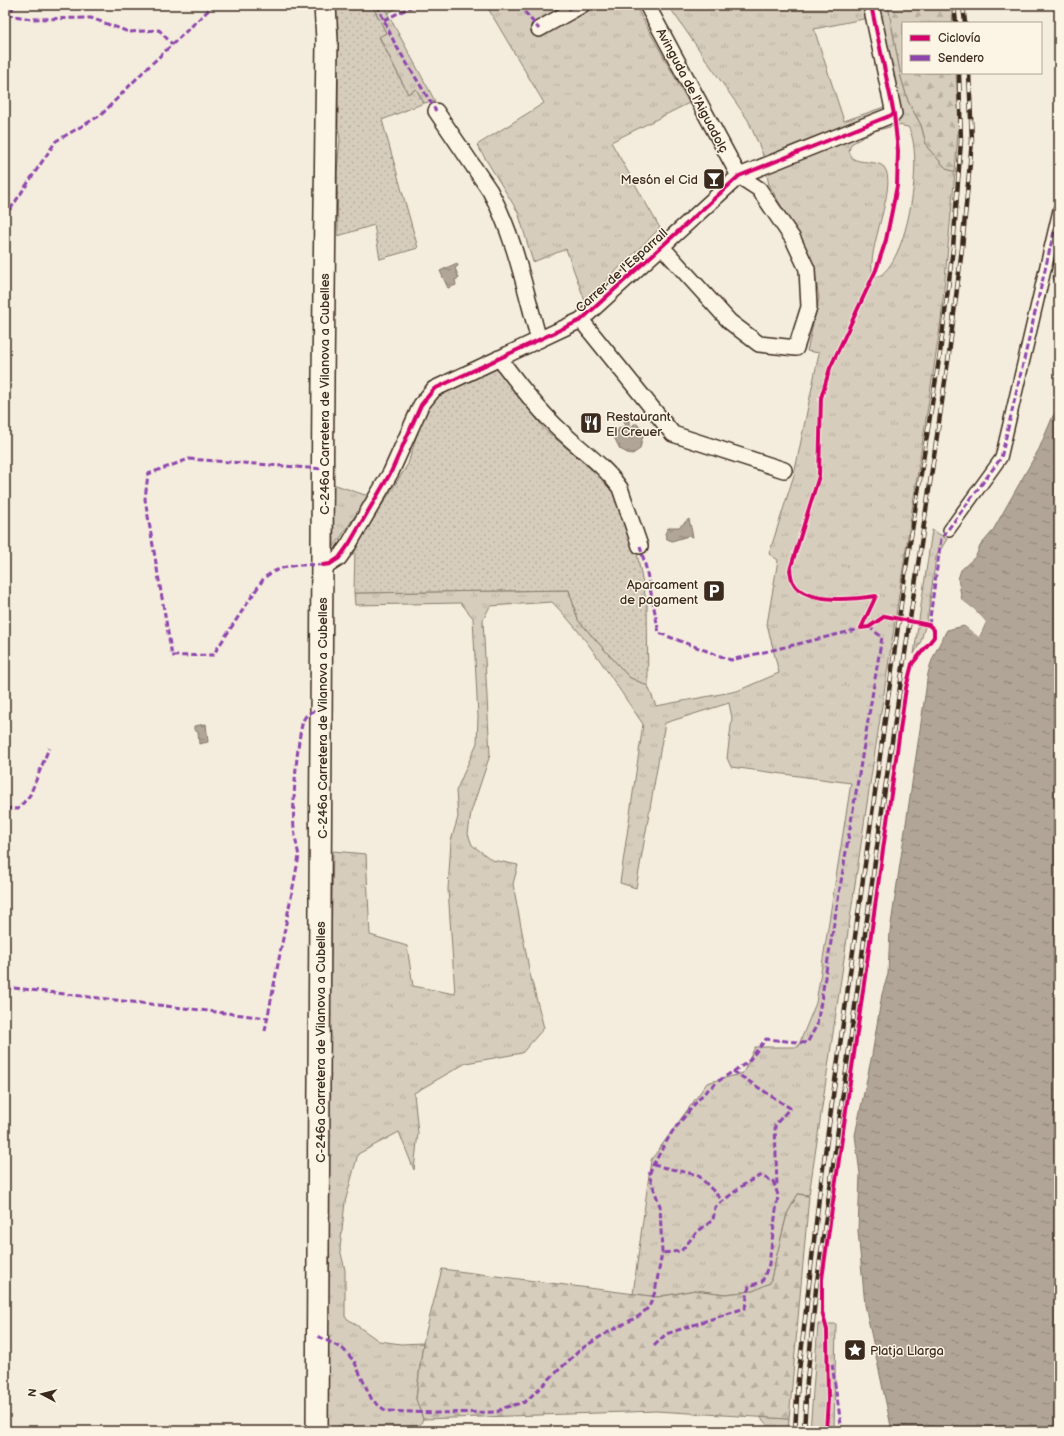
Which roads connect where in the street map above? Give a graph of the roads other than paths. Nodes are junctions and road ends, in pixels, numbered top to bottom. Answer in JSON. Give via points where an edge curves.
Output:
{"nodes":[{"id":1,"x":325,"y":5,"type":"edge"},
{"id":2,"x":582,"y":5,"type":"edge"},
{"id":3,"x":647,"y":5,"type":"edge"},
{"id":4,"x":871,"y":5,"type":"edge"},
{"id":5,"x":538,"y":29,"type":"dead end"},
{"id":6,"x":436,"y":111,"type":"dead end"},
{"id":7,"x":739,"y":176,"type":"junction"},
{"id":8,"x":1059,"y":210,"type":"edge"},
{"id":9,"x":662,"y":247,"type":"junction"},
{"id":10,"x":581,"y":320,"type":"junction"},
{"id":11,"x":539,"y":340,"type":"junction"},
{"id":12,"x":499,"y":358,"type":"junction"},
{"id":13,"x":784,"y":470,"type":"dead end"},
{"id":14,"x":949,"y":530,"type":"dead end"},
{"id":15,"x":640,"y":546,"type":"dead end"},
{"id":16,"x":323,"y":565,"type":"junction"},
{"id":17,"x":317,"y":1431,"type":"edge"}],
"edges":[{"from":1,"to":16,"type":"main road","name":"C-246a Carretera de Vilanova a Cubelles","via":[[327,40]]},
{"from":2,"to":5,"type":"street"},
{"from":3,"to":7,"type":"street","name":"Avinguda de l'Aiguadolç"},
{"from":4,"to":7,"type":"street","name":"Carrer de l'Esparrall","via":[[894,114]]},
{"from":6,"to":11,"type":"street","via":[[498,205],[509,233]]},
{"from":7,"to":9,"type":"street","name":"Carrer de l'Esparrall"},
{"from":7,"to":9,"type":"street","via":[[760,189],[793,239],[807,269],[809,308],[796,348],[759,344],[730,322]]},
{"from":8,"to":14,"type":"street","via":[[1001,458]]},
{"from":9,"to":10,"type":"street","name":"Carrer de l'Esparrall"},
{"from":10,"to":11,"type":"street","name":"Carrer de l'Esparrall"},
{"from":10,"to":13,"type":"street","via":[[673,434]]},
{"from":11,"to":12,"type":"street","name":"Carrer de l'Esparrall"},
{"from":12,"to":15,"type":"street","via":[[550,420],[615,480]]},
{"from":12,"to":16,"type":"street","name":"Carrer de l'Esparrall","via":[[448,381],[426,397],[391,472],[349,544],[339,558]]},
{"from":16,"to":17,"type":"main road","name":"C-246a Carretera de Vilanova a Cubelles"}]}
